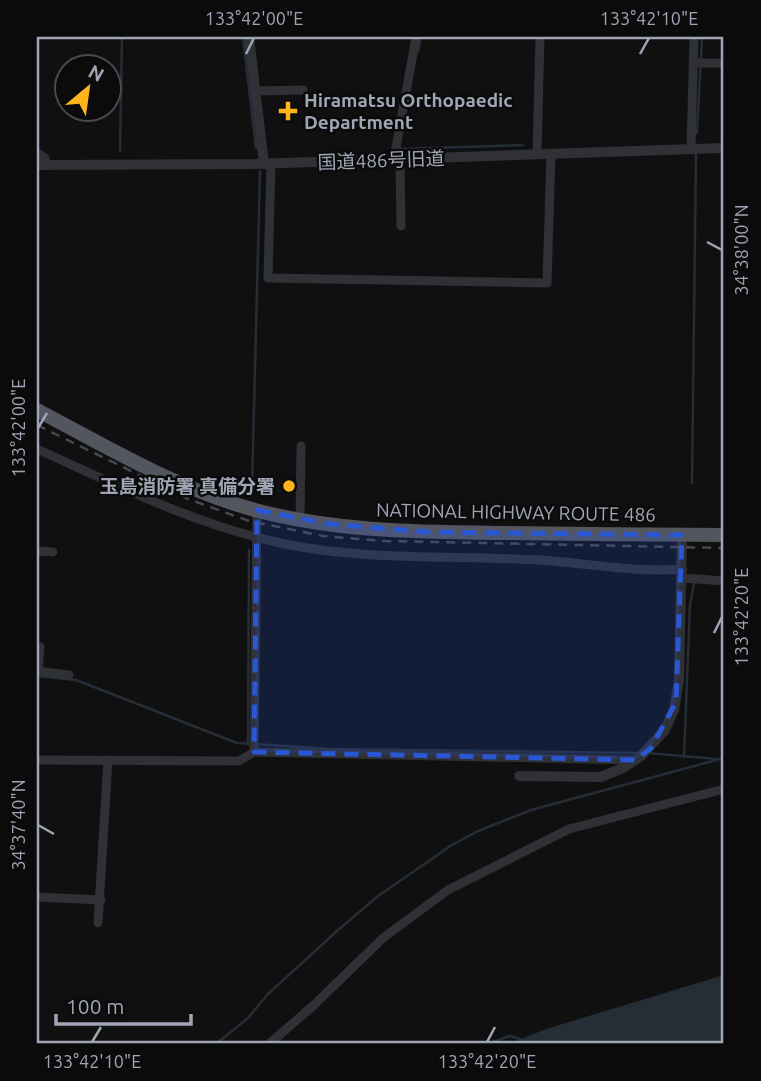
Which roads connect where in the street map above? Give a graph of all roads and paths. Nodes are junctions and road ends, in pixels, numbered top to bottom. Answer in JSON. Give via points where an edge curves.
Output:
{"nodes":[{"id":1,"x":249,"y":37,"type":"edge"},
{"id":2,"x":416,"y":37,"type":"edge"},
{"id":3,"x":540,"y":37,"type":"edge"},
{"id":4,"x":694,"y":37,"type":"edge"},
{"id":5,"x":698,"y":63,"type":"junction"},
{"id":6,"x":724,"y":63,"type":"edge"},
{"id":7,"x":303,"y":90,"type":"dead end"},
{"id":8,"x":256,"y":91,"type":"junction"},
{"id":9,"x":724,"y":148,"type":"edge"},
{"id":10,"x":691,"y":149,"type":"junction"},
{"id":11,"x":37,"y":153,"type":"edge"},
{"id":12,"x":537,"y":154,"type":"junction"},
{"id":13,"x":551,"y":154,"type":"junction"},
{"id":14,"x":397,"y":159,"type":"junction"},
{"id":15,"x":267,"y":164,"type":"junction"},
{"id":16,"x":41,"y":165,"type":"edge"},
{"id":17,"x":401,"y":226,"type":"dead end"},
{"id":18,"x":37,"y":410,"type":"edge"},
{"id":19,"x":302,"y":446,"type":"dead end"},
{"id":20,"x":37,"y":449,"type":"edge"},
{"id":21,"x":257,"y":510,"type":"junction"},
{"id":22,"x":300,"y":520,"type":"junction"},
{"id":23,"x":682,"y":535,"type":"junction"},
{"id":24,"x":724,"y":535,"type":"edge"},
{"id":25,"x":256,"y":538,"type":"junction"},
{"id":26,"x":37,"y":551,"type":"edge"},
{"id":27,"x":53,"y":552,"type":"dead end"},
{"id":28,"x":683,"y":574,"type":"junction"},
{"id":29,"x":724,"y":581,"type":"edge"},
{"id":30,"x":40,"y":647,"type":"dead end"},
{"id":31,"x":37,"y":671,"type":"edge"},
{"id":32,"x":69,"y":675,"type":"dead end"},
{"id":33,"x":254,"y":752,"type":"junction"},
{"id":34,"x":638,"y":759,"type":"junction"},
{"id":35,"x":37,"y":760,"type":"edge"},
{"id":36,"x":108,"y":760,"type":"junction"},
{"id":37,"x":519,"y":776,"type":"dead end"},
{"id":38,"x":724,"y":789,"type":"edge"},
{"id":39,"x":37,"y":897,"type":"edge"},
{"id":40,"x":101,"y":900,"type":"junction"},
{"id":41,"x":98,"y":923,"type":"dead end"},
{"id":42,"x":269,"y":1044,"type":"edge"}],
"edges":[{"from":1,"to":8,"type":"street"},
{"from":2,"to":14,"type":"street"},
{"from":3,"to":12,"type":"street"},
{"from":4,"to":5,"type":"street"},
{"from":5,"to":6,"type":"street"},
{"from":5,"to":10,"type":"street"},
{"from":7,"to":8,"type":"street"},
{"from":8,"to":15,"type":"street"},
{"from":9,"to":10,"type":"street","name":"国道486号旧道"},
{"from":10,"to":13,"type":"street","name":"国道486号旧道"},
{"from":11,"to":16,"type":"street","via":[[45,158]]},
{"from":12,"to":13,"type":"street","name":"国道486号旧道"},
{"from":12,"to":14,"type":"street","name":"国道486号旧道"},
{"from":13,"to":15,"type":"street","via":[[547,282],[268,278]]},
{"from":14,"to":15,"type":"street","name":"国道486号旧道"},
{"from":14,"to":17,"type":"street"},
{"from":15,"to":16,"type":"street","name":"国道486号旧道"},
{"from":18,"to":21,"type":"highway","name":"NATIONAL HIGHWAY ROUTE 486","via":[[153,471]]},
{"from":19,"to":22,"type":"street"},
{"from":20,"to":25,"type":"street","via":[[173,510]]},
{"from":21,"to":22,"type":"highway","name":"NATIONAL HIGHWAY ROUTE 486"},
{"from":21,"to":25,"type":"street"},
{"from":22,"to":23,"type":"highway","name":"NATIONAL HIGHWAY ROUTE 486","via":[[429,532]]},
{"from":23,"to":24,"type":"highway","name":"NATIONAL HIGHWAY ROUTE 486"},
{"from":23,"to":28,"type":"street"},
{"from":25,"to":28,"type":"street","via":[[351,554],[541,560]]},
{"from":25,"to":33,"type":"street"},
{"from":26,"to":27,"type":"street"},
{"from":28,"to":29,"type":"street"},
{"from":28,"to":34,"type":"street","via":[[676,702],[665,730]]},
{"from":30,"to":31,"type":"street"},
{"from":31,"to":32,"type":"street"},
{"from":33,"to":34,"type":"street"},
{"from":33,"to":36,"type":"street","via":[[239,761]]},
{"from":34,"to":37,"type":"street","via":[[601,777]]},
{"from":35,"to":36,"type":"street"},
{"from":36,"to":40,"type":"street"},
{"from":38,"to":42,"type":"street","via":[[569,829],[448,890],[383,938]]},
{"from":39,"to":40,"type":"street"},
{"from":40,"to":41,"type":"street"}]}
